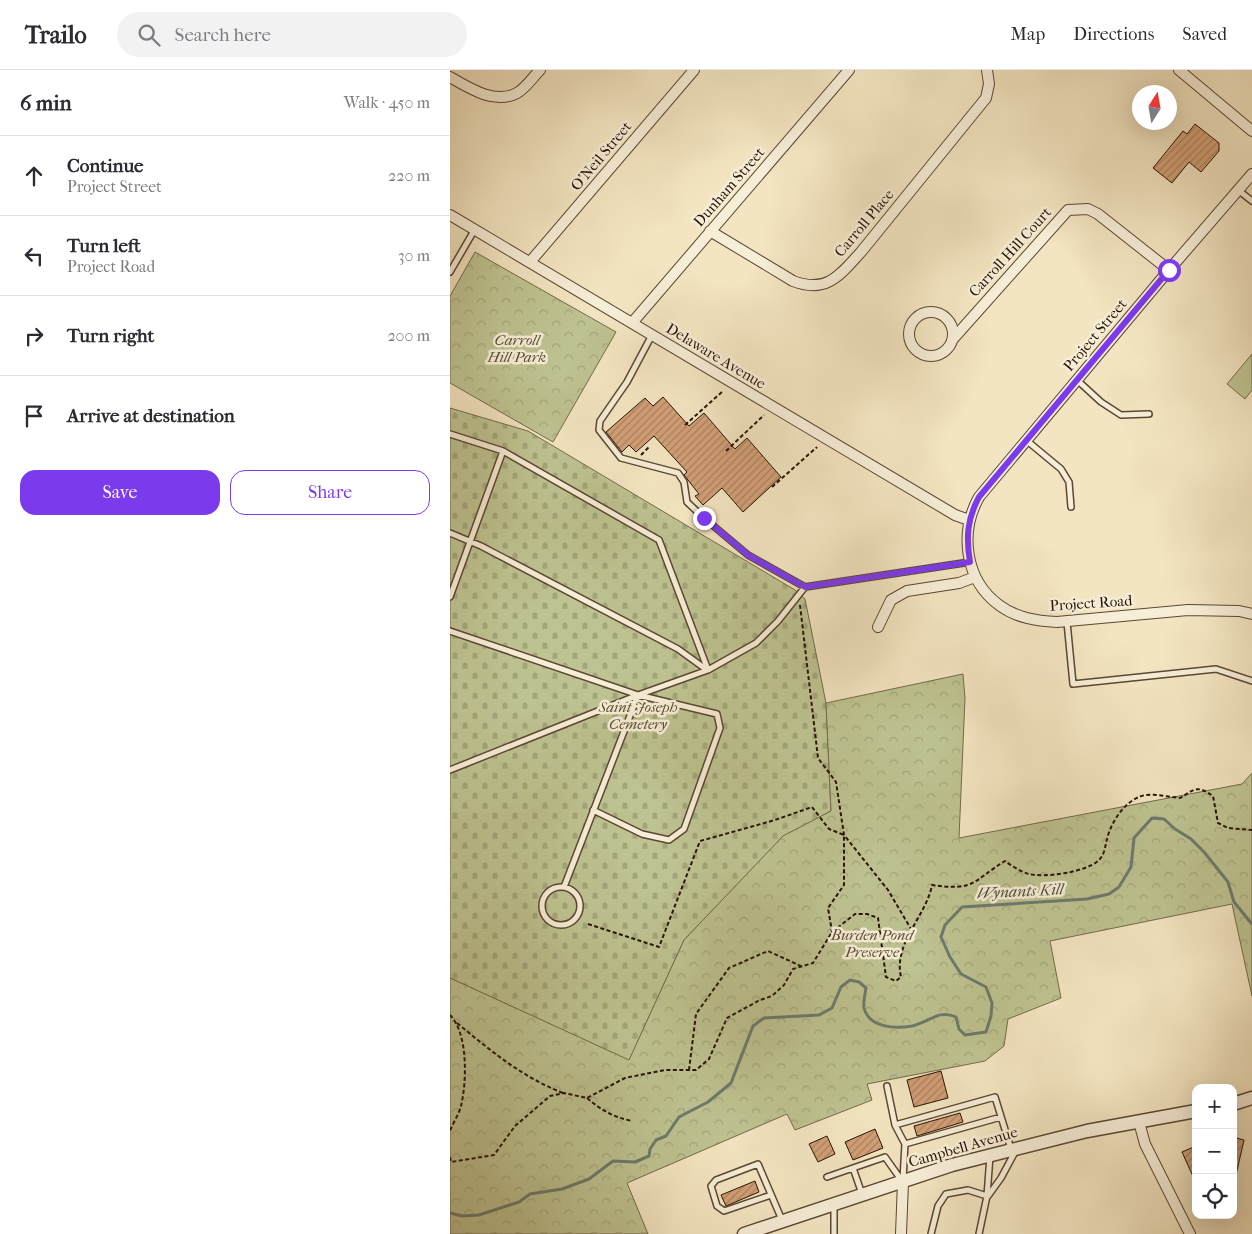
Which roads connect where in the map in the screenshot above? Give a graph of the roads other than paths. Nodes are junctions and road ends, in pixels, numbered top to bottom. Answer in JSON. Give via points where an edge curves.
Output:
{"nodes":[{"id":1,"x":540,"y":70,"type":"edge"},
{"id":2,"x":694,"y":70,"type":"edge"},
{"id":3,"x":848,"y":70,"type":"edge"},
{"id":4,"x":987,"y":70,"type":"edge"},
{"id":5,"x":1179,"y":70,"type":"edge"},
{"id":6,"x":450,"y":77,"type":"edge"},
{"id":7,"x":1252,"y":132,"type":"edge"},
{"id":8,"x":1252,"y":174,"type":"edge"},
{"id":9,"x":1238,"y":190,"type":"junction"},
{"id":10,"x":1252,"y":201,"type":"edge"},
{"id":11,"x":450,"y":215,"type":"edge"},
{"id":12,"x":474,"y":229,"type":"junction"},
{"id":13,"x":710,"y":231,"type":"junction"},
{"id":14,"x":530,"y":262,"type":"junction"},
{"id":15,"x":1169,"y":270,"type":"junction"},
{"id":16,"x":450,"y":272,"type":"edge"},
{"id":17,"x":632,"y":323,"type":"junction"},
{"id":18,"x":652,"y":335,"type":"junction"},
{"id":19,"x":953,"y":339,"type":"junction"},
{"id":20,"x":1077,"y":380,"type":"junction"},
{"id":21,"x":1150,"y":414,"type":"dead end"},
{"id":22,"x":450,"y":434,"type":"edge"},
{"id":23,"x":1026,"y":440,"type":"junction"},
{"id":24,"x":503,"y":451,"type":"junction"},
{"id":25,"x":1071,"y":507,"type":"dead end"},
{"id":26,"x":969,"y":520,"type":"junction"},
{"id":27,"x":450,"y":533,"type":"edge"},
{"id":28,"x":471,"y":542,"type":"junction"},
{"id":29,"x":970,"y":562,"type":"junction"},
{"id":30,"x":975,"y":577,"type":"junction"},
{"id":31,"x":805,"y":587,"type":"junction"},
{"id":32,"x":450,"y":597,"type":"edge"},
{"id":33,"x":1252,"y":614,"type":"edge"},
{"id":34,"x":1067,"y":621,"type":"junction"},
{"id":35,"x":878,"y":627,"type":"dead end"},
{"id":36,"x":450,"y":631,"type":"edge"},
{"id":37,"x":708,"y":670,"type":"junction"},
{"id":38,"x":1252,"y":681,"type":"edge"},
{"id":39,"x":638,"y":695,"type":"junction"},
{"id":40,"x":450,"y":770,"type":"edge"},
{"id":41,"x":593,"y":810,"type":"junction"},
{"id":42,"x":564,"y":887,"type":"junction"},
{"id":43,"x":887,"y":1086,"type":"dead end"},
{"id":44,"x":1252,"y":1098,"type":"edge"},
{"id":45,"x":1237,"y":1103,"type":"edge"},
{"id":46,"x":1192,"y":1112,"type":"edge"},
{"id":47,"x":1001,"y":1117,"type":"junction"},
{"id":48,"x":1139,"y":1122,"type":"junction"},
{"id":49,"x":895,"y":1126,"type":"junction"},
{"id":50,"x":905,"y":1144,"type":"junction"},
{"id":51,"x":1014,"y":1149,"type":"junction"},
{"id":52,"x":990,"y":1155,"type":"junction"},
{"id":53,"x":853,"y":1168,"type":"junction"},
{"id":54,"x":827,"y":1177,"type":"dead end"},
{"id":55,"x":903,"y":1182,"type":"junction"},
{"id":56,"x":771,"y":1195,"type":"junction"},
{"id":57,"x":863,"y":1195,"type":"junction"},
{"id":58,"x":987,"y":1196,"type":"junction"},
{"id":59,"x":834,"y":1205,"type":"junction"},
{"id":60,"x":783,"y":1222,"type":"junction"},
{"id":61,"x":746,"y":1234,"type":"edge"},
{"id":62,"x":834,"y":1234,"type":"edge"},
{"id":63,"x":901,"y":1234,"type":"edge"},
{"id":64,"x":932,"y":1234,"type":"edge"},
{"id":65,"x":979,"y":1234,"type":"edge"},
{"id":66,"x":1190,"y":1234,"type":"edge"}],
"edges":[{"from":1,"to":6,"type":"street","via":[[518,93],[504,97],[473,90]]},
{"from":2,"to":14,"type":"street","name":"O'Neil Street"},
{"from":3,"to":13,"type":"street","name":"Dunham Street"},
{"from":4,"to":13,"type":"street","name":"Carroll Place","via":[[990,84],[986,98],[861,252],[831,281],[820,286],[793,281]]},
{"from":5,"to":7,"type":"street"},
{"from":8,"to":9,"type":"street","name":"Project Street"},
{"from":9,"to":10,"type":"lane"},
{"from":9,"to":15,"type":"street","name":"Project Street"},
{"from":11,"to":12,"type":"street","name":"Delaware Avenue"},
{"from":12,"to":14,"type":"street","name":"Delaware Avenue"},
{"from":12,"to":16,"type":"lane"},
{"from":13,"to":17,"type":"street","name":"Dunham Street"},
{"from":14,"to":17,"type":"street","name":"Delaware Avenue"},
{"from":15,"to":19,"type":"street","name":"Carroll Hill Court","via":[[1098,214],[1088,209],[1068,210]]},
{"from":15,"to":20,"type":"street","name":"Project Street"},
{"from":17,"to":18,"type":"street","name":"Delaware Avenue"},
{"from":18,"to":26,"type":"street","name":"Delaware Avenue","via":[[864,463]]},
{"from":18,"to":31,"type":"lane","via":[[627,382],[599,424],[600,434],[621,458],[678,473],[684,482],[687,502],[704,518],[748,555]]},
{"from":19,"to":19,"type":"street","name":"Carroll Hill Court","via":[[940,355],[926,356],[914,348],[910,327],[920,315],[934,312],[951,324]]},
{"from":20,"to":21,"type":"lane","via":[[1121,415]]},
{"from":20,"to":23,"type":"street","name":"Project Street"},
{"from":22,"to":24,"type":"lane"},
{"from":23,"to":25,"type":"lane","via":[[1061,470],[1069,482]]},
{"from":23,"to":26,"type":"street","name":"Project Street","via":[[979,497]]},
{"from":24,"to":28,"type":"lane"},
{"from":24,"to":37,"type":"lane","via":[[659,540]]},
{"from":26,"to":29,"type":"street","name":"Project Road","via":[[966,540]]},
{"from":27,"to":28,"type":"lane"},
{"from":28,"to":32,"type":"lane"},
{"from":28,"to":37,"type":"lane","via":[[678,649]]},
{"from":29,"to":30,"type":"street","name":"Project Road"},
{"from":29,"to":31,"type":"lane"},
{"from":30,"to":34,"type":"street","name":"Project Road","via":[[991,598],[1011,612],[1038,621]]},
{"from":30,"to":35,"type":"street","via":[[959,583],[907,591],[891,600]]},
{"from":31,"to":37,"type":"lane","via":[[756,644]]},
{"from":33,"to":34,"type":"street","name":"Project Road","via":[[1188,610]]},
{"from":34,"to":38,"type":"lane","via":[[1073,684],[1216,670]]},
{"from":36,"to":39,"type":"lane"},
{"from":37,"to":39,"type":"lane"},
{"from":39,"to":40,"type":"lane"},
{"from":39,"to":41,"type":"lane"},
{"from":39,"to":41,"type":"lane","via":[[717,714],[720,728],[684,829],[669,840],[642,834]]},
{"from":41,"to":42,"type":"lane"},
{"from":42,"to":42,"type":"lane","via":[[578,897],[580,909],[575,920],[558,925],[547,919],[542,907],[546,894],[557,887]]},
{"from":43,"to":49,"type":"lane"},
{"from":44,"to":45,"type":"street"},
{"from":46,"to":48,"type":"street","name":"Campbell Avenue"},
{"from":47,"to":49,"type":"lane","via":[[995,1097],[950,1113]]},
{"from":47,"to":50,"type":"lane"},
{"from":47,"to":51,"type":"lane"},
{"from":48,"to":51,"type":"street","name":"Campbell Avenue"},
{"from":48,"to":66,"type":"street","via":[[1145,1144]]},
{"from":49,"to":50,"type":"lane"},
{"from":50,"to":55,"type":"lane"},
{"from":51,"to":52,"type":"street","name":"Campbell Avenue"},
{"from":51,"to":58,"type":"lane","via":[[1001,1178]]},
{"from":52,"to":55,"type":"street","name":"Campbell Avenue"},
{"from":52,"to":58,"type":"lane"},
{"from":53,"to":54,"type":"lane"},
{"from":53,"to":55,"type":"lane","via":[[885,1157]]},
{"from":53,"to":57,"type":"lane"},
{"from":55,"to":57,"type":"street","name":"Campbell Avenue"},
{"from":55,"to":63,"type":"street"},
{"from":56,"to":56,"type":"lane","via":[[724,1211],[717,1206],[711,1190],[713,1183],[758,1164]]},
{"from":56,"to":60,"type":"lane"},
{"from":57,"to":59,"type":"street","name":"Campbell Avenue"},
{"from":58,"to":64,"type":"lane","via":[[968,1190],[946,1194],[938,1206]]},
{"from":58,"to":65,"type":"lane"},
{"from":59,"to":60,"type":"street","name":"Campbell Avenue"},
{"from":59,"to":62,"type":"lane"},
{"from":60,"to":61,"type":"street","name":"Campbell Avenue"}]}
